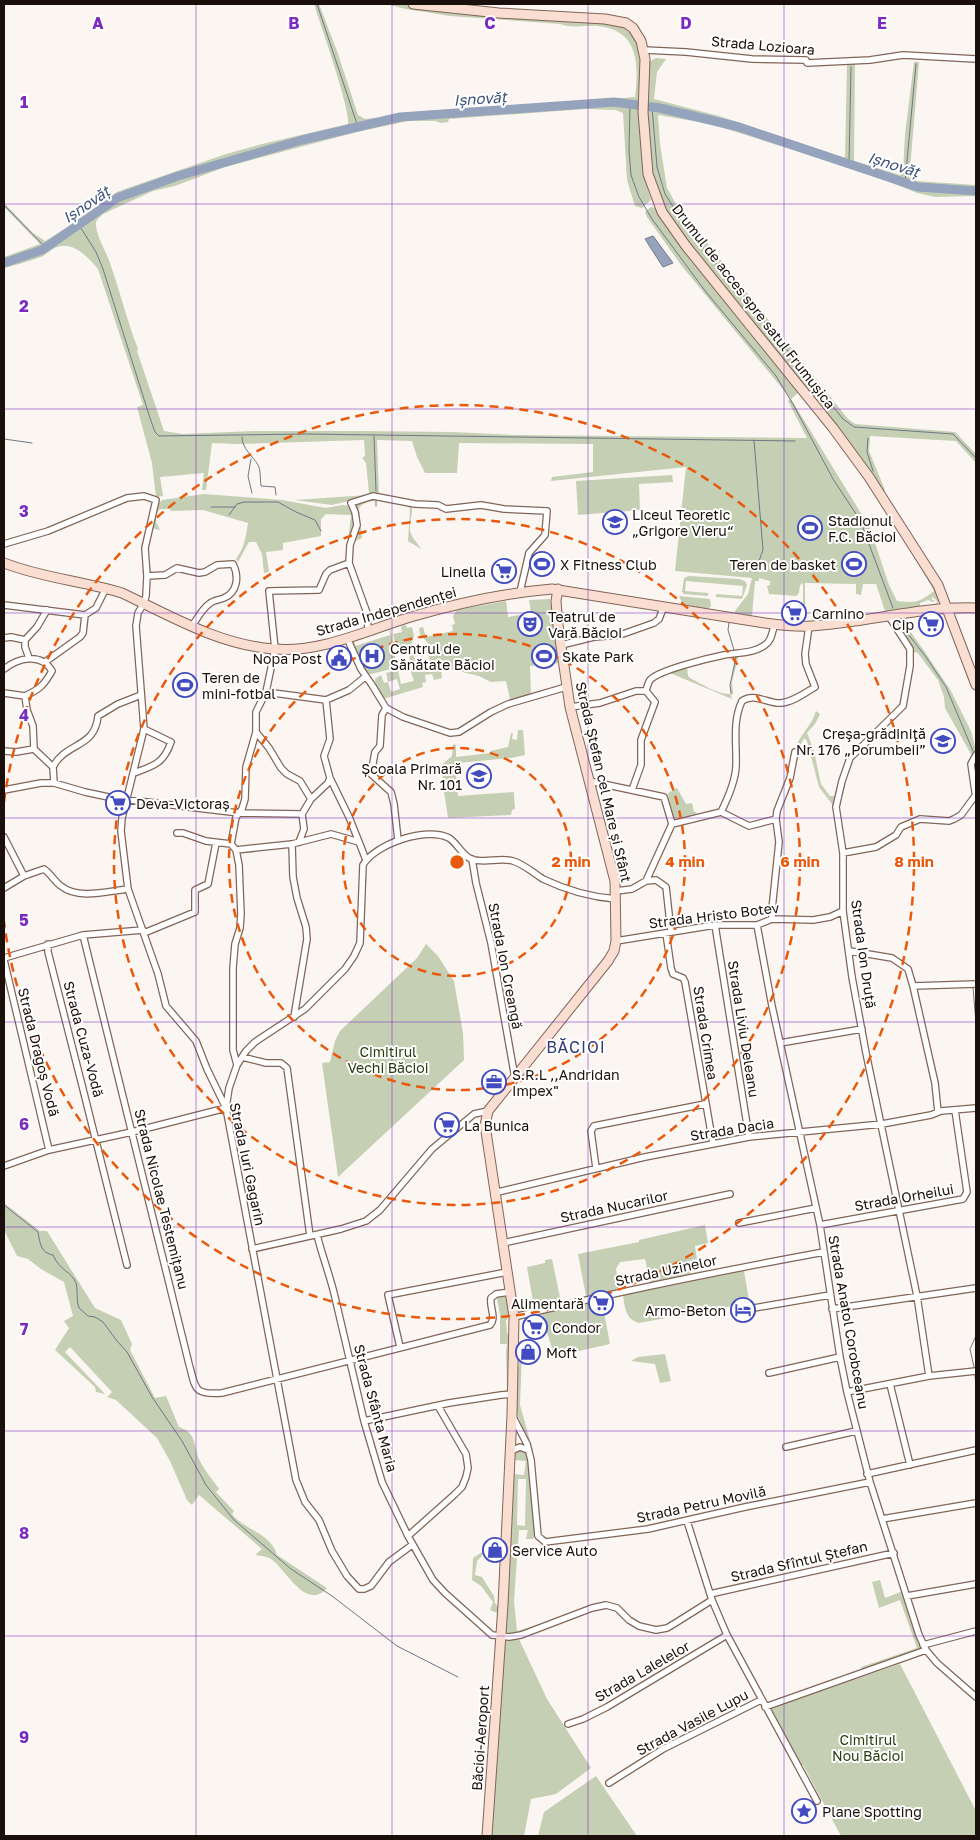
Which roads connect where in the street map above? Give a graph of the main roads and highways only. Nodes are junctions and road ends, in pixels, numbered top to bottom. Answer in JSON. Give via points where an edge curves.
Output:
{"nodes":[{"id":1,"x":413,"y":4,"type":"edge"},
{"id":2,"x":4,"y":563,"type":"edge"},
{"id":3,"x":558,"y":589,"type":"junction"},
{"id":4,"x":946,"y":608,"type":"junction"},
{"id":5,"x":976,"y":608,"type":"edge"},
{"id":6,"x":976,"y":685,"type":"edge"},
{"id":7,"x":500,"y":1640,"type":"joint"},
{"id":8,"x":487,"y":1836,"type":"edge"}],
"edges":[{"from":1,"to":4,"type":"main road","name":"Drumul de acces spre satul Frumușica","via":[[618,20],[633,28],[645,59],[643,112],[648,174],[662,212],[833,428],[938,585]]},
{"from":2,"to":3,"type":"main road","name":"Strada Independenței","via":[[106,588],[214,636],[275,649],[310,647],[457,605],[520,592]]},
{"from":3,"to":4,"type":"main road","name":"Strada Independenței","via":[[775,624],[809,626]]},
{"from":3,"to":7,"type":"main road","name":"Strada Ștefan cel Mare și Sfânt","via":[[556,601],[566,687],[614,875],[616,941],[608,961],[488,1111],[485,1125],[514,1317]]},
{"from":4,"to":5,"type":"main road","name":"Strada Independenței"},
{"from":4,"to":6,"type":"main road","name":"Drumul de acces spre satul Frumușica"},
{"from":7,"to":8,"type":"main road","name":"Băcioi-Aeroport"}]}
